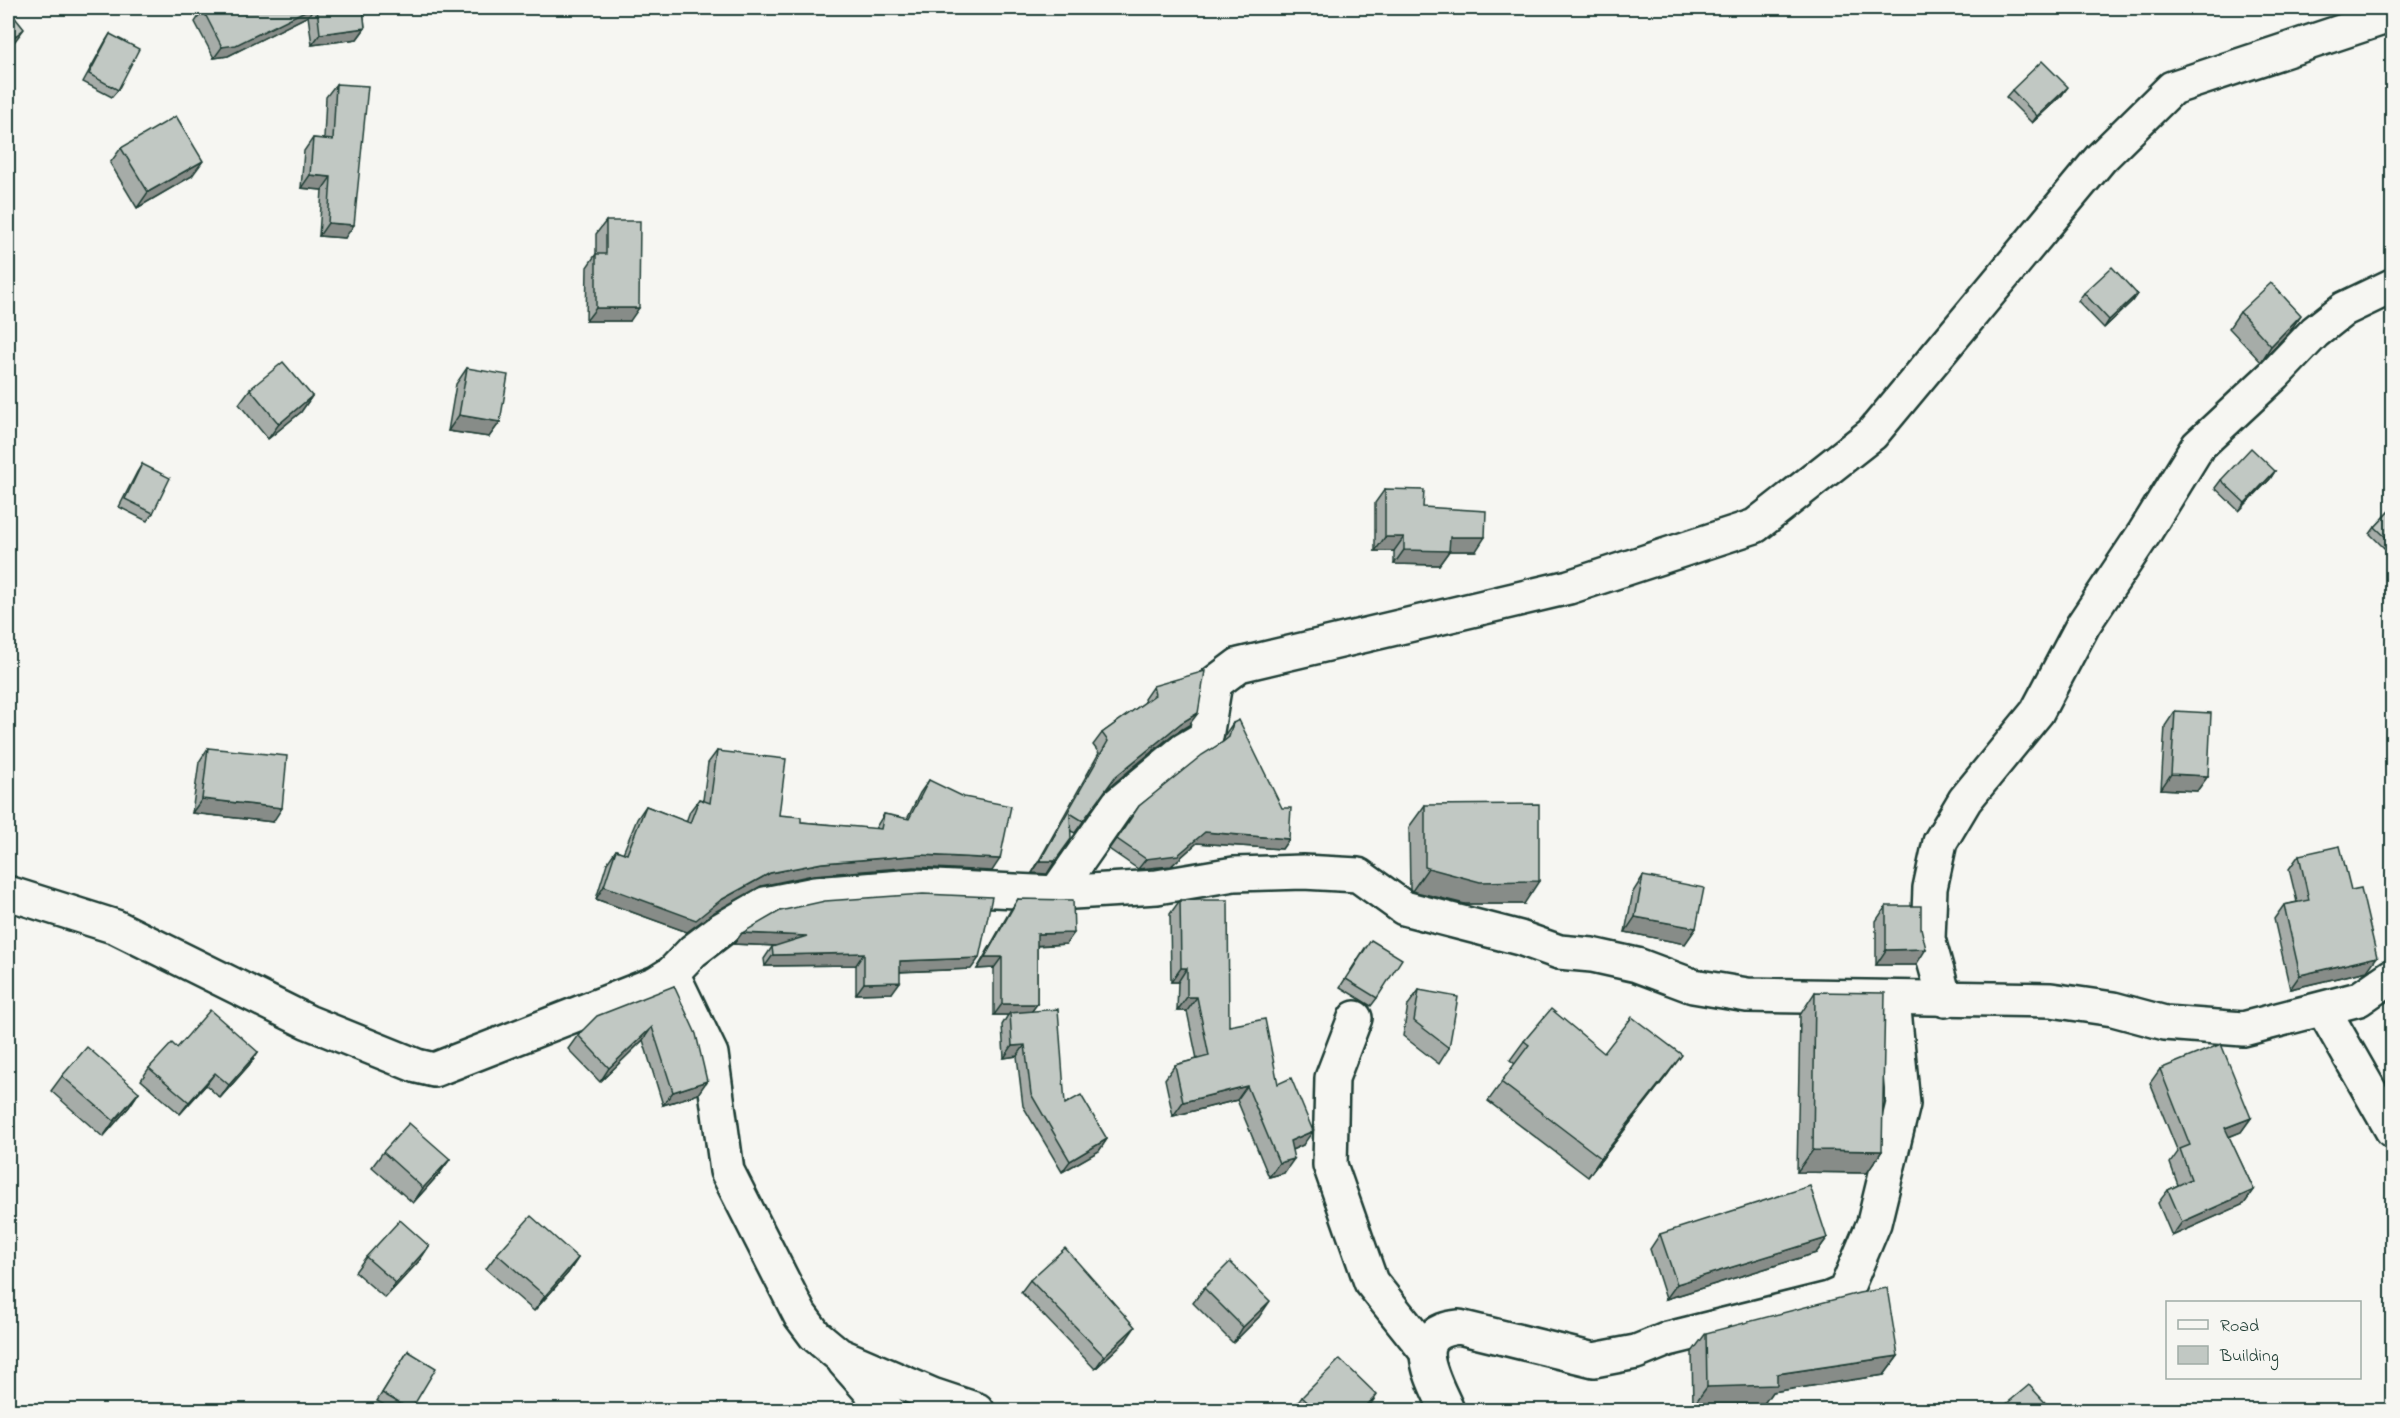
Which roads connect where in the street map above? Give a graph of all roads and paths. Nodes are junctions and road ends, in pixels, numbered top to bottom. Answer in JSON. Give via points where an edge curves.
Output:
{"nodes":[{"id":1,"x":2392,"y":15,"type":"edge"},
{"id":2,"x":2392,"y":286,"type":"edge"},
{"id":3,"x":8,"y":893,"type":"edge"},
{"id":4,"x":1056,"y":893,"type":"junction"},
{"id":5,"x":672,"y":973,"type":"junction"},
{"id":6,"x":2392,"y":976,"type":"edge"},
{"id":7,"x":1893,"y":999,"type":"junction"},
{"id":8,"x":1945,"y":1000,"type":"junction"},
{"id":9,"x":2324,"y":1009,"type":"junction"},
{"id":10,"x":1355,"y":1018,"type":"dead end"},
{"id":11,"x":2392,"y":1130,"type":"edge"},
{"id":12,"x":1426,"y":1351,"type":"junction"},
{"id":13,"x":839,"y":1355,"type":"junction"},
{"id":14,"x":886,"y":1410,"type":"edge"},
{"id":15,"x":977,"y":1410,"type":"edge"},
{"id":16,"x":1447,"y":1410,"type":"edge"}],
"edges":[{"from":1,"to":4,"type":"street","via":[[2172,88],[2101,158],[1872,434],[1755,526],[1569,587],[1239,665],[1215,684],[1206,737],[1118,804]]},
{"from":2,"to":8,"type":"street","via":[[2344,309],[2315,332],[2198,446],[2083,625],[2037,712],[1965,800],[1940,842],[1930,888],[1928,939]]},
{"from":3,"to":5,"type":"street","via":[[116,927],[308,1022],[434,1070],[656,983]]},
{"from":4,"to":5,"type":"street","via":[[915,886],[815,894],[765,904],[722,929]]},
{"from":4,"to":7,"type":"street","via":[[1157,887],[1234,874],[1358,875],[1404,908],[1559,952],[1637,965],[1693,986],[1747,995]]},
{"from":5,"to":13,"type":"street","via":[[711,1054],[727,1171],[801,1315],[815,1335]]},
{"from":6,"to":9,"type":"street","via":[[2359,999]]},
{"from":7,"to":8,"type":"street"},
{"from":7,"to":12,"type":"street","via":[[1903,1104],[1874,1223],[1845,1292],[1668,1339],[1636,1352],[1594,1360],[1459,1327],[1446,1328],[1432,1336]]},
{"from":8,"to":9,"type":"street","via":[[2051,1000],[2113,1009],[2165,1023],[2243,1029]]},
{"from":9,"to":11,"type":"street"},
{"from":10,"to":12,"type":"street","via":[[1332,1078],[1330,1165],[1371,1282]]},
{"from":12,"to":16,"type":"street"},
{"from":13,"to":14,"type":"street"},
{"from":13,"to":15,"type":"street"}]}
